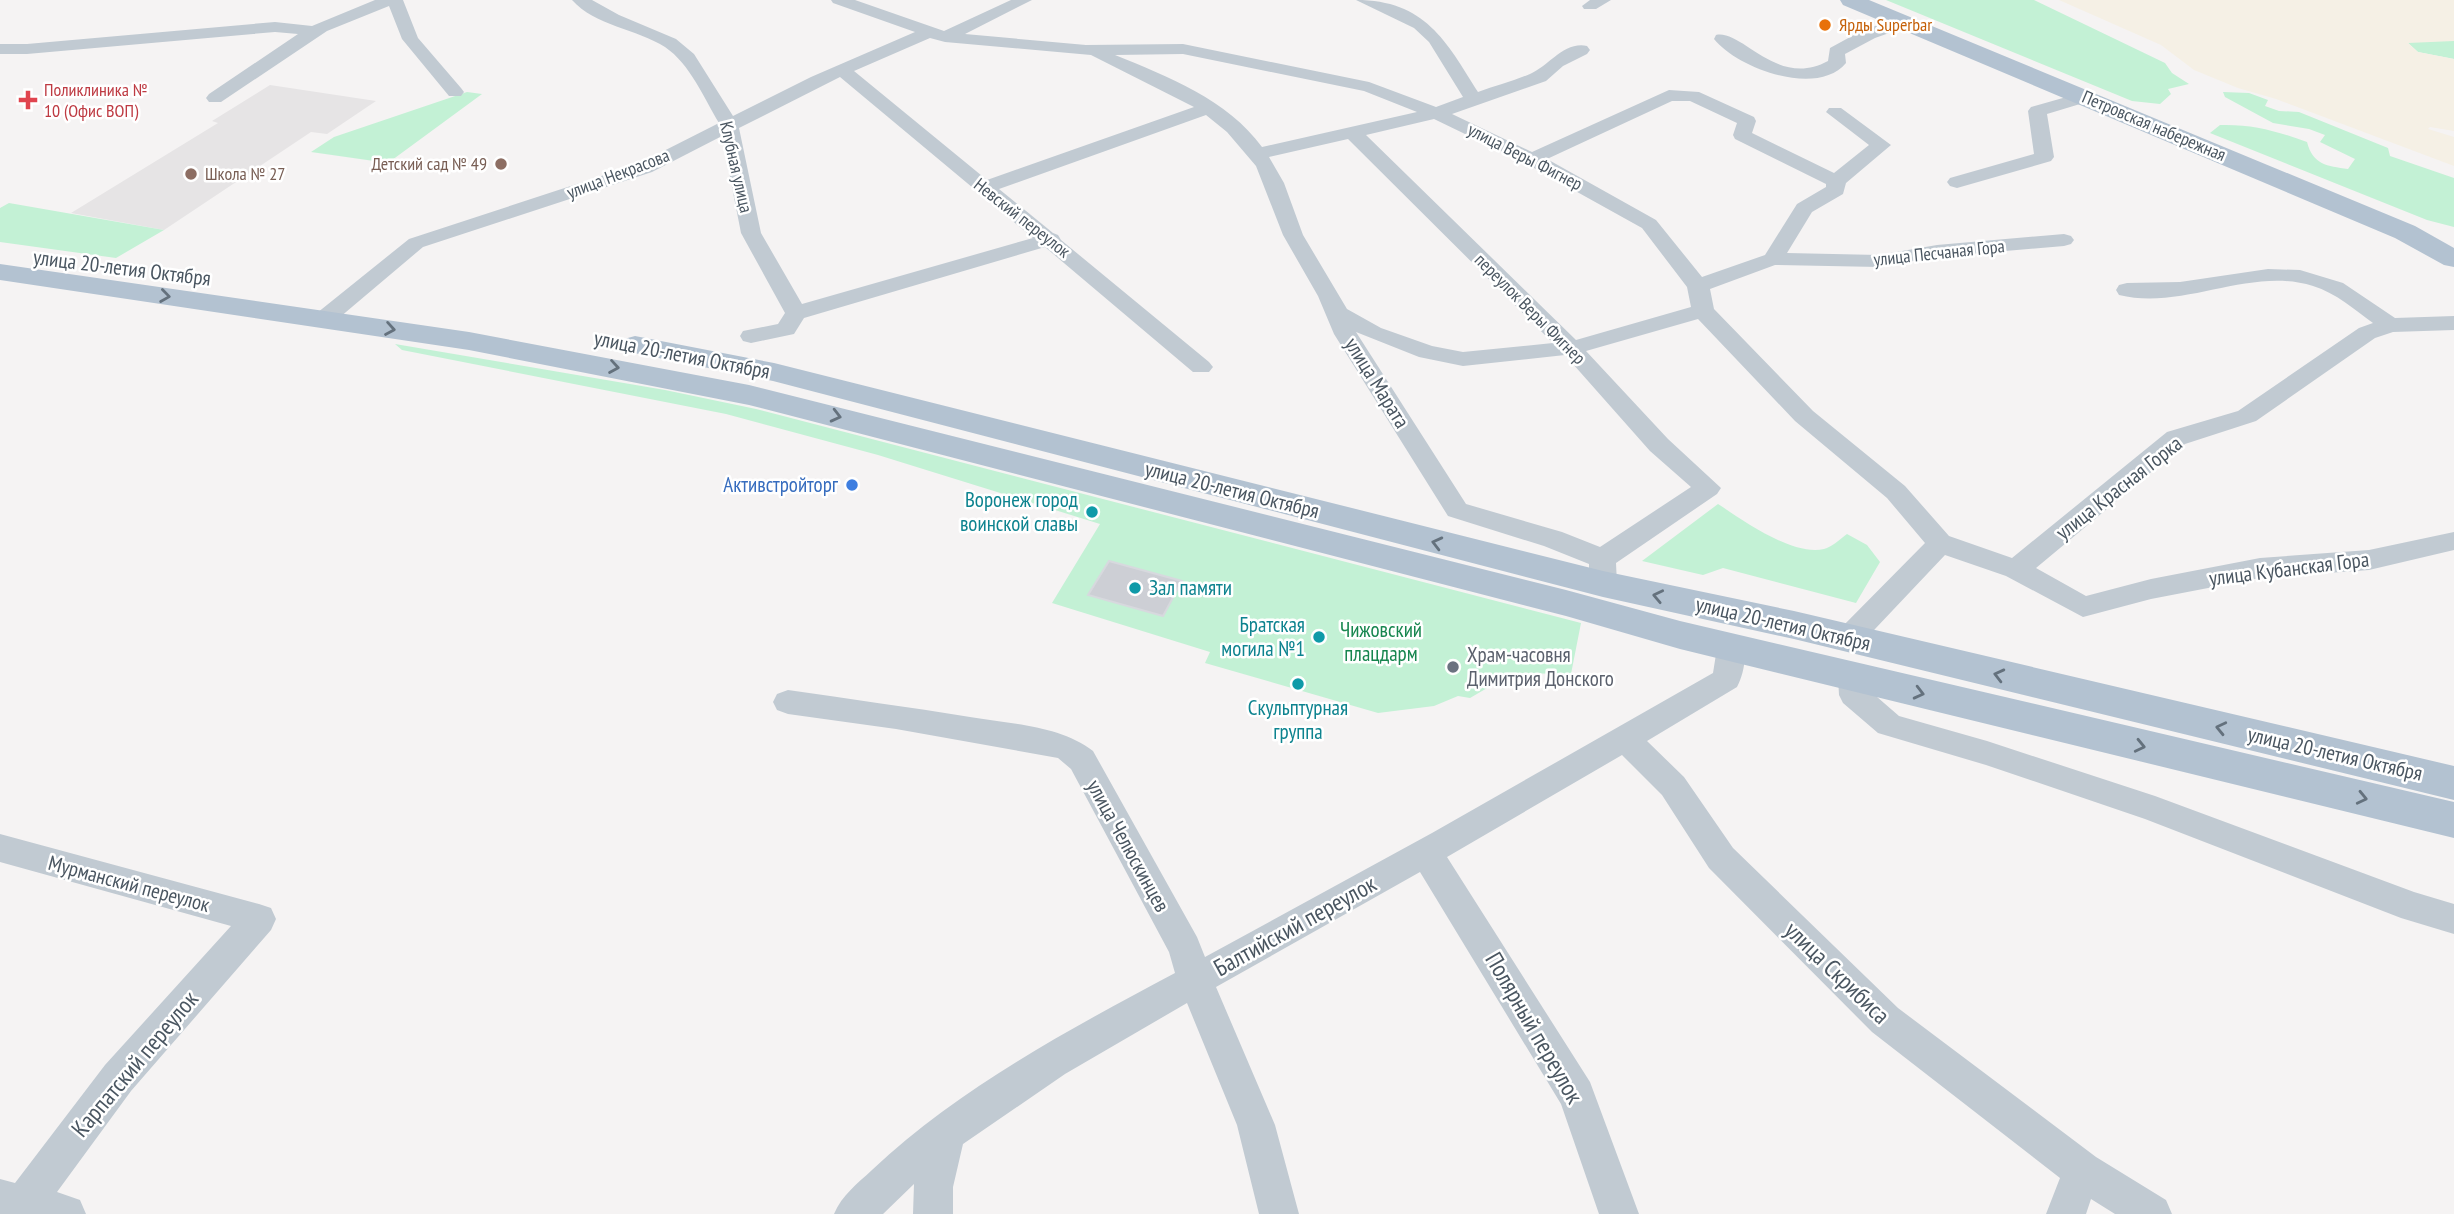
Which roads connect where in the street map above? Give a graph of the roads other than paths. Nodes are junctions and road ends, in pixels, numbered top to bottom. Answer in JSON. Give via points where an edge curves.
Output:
{"nodes":[{"id":1,"x":394,"y":0,"type":"edge"},
{"id":2,"x":580,"y":0,"type":"edge"},
{"id":3,"x":839,"y":0,"type":"edge"},
{"id":4,"x":1024,"y":0,"type":"edge"},
{"id":5,"x":1364,"y":0,"type":"edge"},
{"id":6,"x":1851,"y":0,"type":"edge"},
{"id":7,"x":1903,"y":22,"type":"junction"},
{"id":8,"x":312,"y":31,"type":"junction"},
{"id":9,"x":937,"y":35,"type":"junction"},
{"id":10,"x":1721,"y":39,"type":"dead end"},
{"id":11,"x":0,"y":49,"type":"edge"},
{"id":12,"x":1086,"y":50,"type":"junction"},
{"id":13,"x":1581,"y":50,"type":"dead end"},
{"id":14,"x":842,"y":70,"type":"junction"},
{"id":15,"x":455,"y":92,"type":"dead end"},
{"id":16,"x":2084,"y":97,"type":"junction"},
{"id":17,"x":215,"y":98,"type":"dead end"},
{"id":18,"x":1474,"y":100,"type":"junction"},
{"id":19,"x":1208,"y":108,"type":"junction"},
{"id":20,"x":1835,"y":112,"type":"dead end"},
{"id":21,"x":1436,"y":113,"type":"junction"},
{"id":22,"x":729,"y":124,"type":"junction"},
{"id":23,"x":1351,"y":131,"type":"junction"},
{"id":24,"x":1258,"y":154,"type":"junction"},
{"id":25,"x":1532,"y":159,"type":"junction"},
{"id":26,"x":1836,"y":181,"type":"junction"},
{"id":27,"x":1957,"y":182,"type":"dead end"},
{"id":28,"x":984,"y":188,"type":"junction"},
{"id":29,"x":1051,"y":239,"type":"junction"},
{"id":30,"x":2064,"y":240,"type":"dead end"},
{"id":31,"x":0,"y":253,"type":"edge"},
{"id":32,"x":1773,"y":259,"type":"junction"},
{"id":33,"x":2454,"y":259,"type":"edge"},
{"id":34,"x":0,"y":272,"type":"edge"},
{"id":35,"x":1698,"y":286,"type":"junction"},
{"id":36,"x":2127,"y":290,"type":"dead end"},
{"id":37,"x":337,"y":308,"type":"junction"},
{"id":38,"x":1703,"y":311,"type":"junction"},
{"id":39,"x":796,"y":313,"type":"junction"},
{"id":40,"x":1340,"y":314,"type":"junction"},
{"id":41,"x":2454,"y":323,"type":"edge"},
{"id":42,"x":2390,"y":325,"type":"junction"},
{"id":43,"x":751,"y":336,"type":"dead end"},
{"id":44,"x":1571,"y":348,"type":"junction"},
{"id":45,"x":1201,"y":367,"type":"dead end"},
{"id":46,"x":2454,"y":541,"type":"edge"},
{"id":47,"x":1940,"y":543,"type":"junction"},
{"id":48,"x":2016,"y":569,"type":"junction"},
{"id":49,"x":1602,"y":572,"type":"junction"},
{"id":50,"x":1731,"y":648,"type":"junction"},
{"id":51,"x":1851,"y":658,"type":"junction"},
{"id":52,"x":788,"y":702,"type":"dead end"},
{"id":53,"x":1626,"y":740,"type":"junction"},
{"id":54,"x":2454,"y":783,"type":"edge"},
{"id":55,"x":2454,"y":820,"type":"edge"},
{"id":56,"x":0,"y":848,"type":"edge"},
{"id":57,"x":1426,"y":853,"type":"junction"},
{"id":58,"x":259,"y":919,"type":"joint"},
{"id":59,"x":2454,"y":919,"type":"edge"},
{"id":60,"x":1194,"y":981,"type":"junction"},
{"id":61,"x":946,"y":1134,"type":"junction"},
{"id":62,"x":2082,"y":1171,"type":"junction"},
{"id":63,"x":13,"y":1206,"type":"edge"},
{"id":64,"x":66,"y":1214,"type":"edge"},
{"id":65,"x":854,"y":1214,"type":"edge"},
{"id":66,"x":933,"y":1214,"type":"edge"},
{"id":67,"x":1279,"y":1214,"type":"edge"},
{"id":68,"x":1619,"y":1214,"type":"edge"},
{"id":69,"x":2066,"y":1214,"type":"edge"},
{"id":70,"x":2152,"y":1214,"type":"edge"}],
"edges":[{"from":1,"to":8,"type":"street"},
{"from":1,"to":15,"type":"street","via":[[410,39]]},
{"from":2,"to":22,"type":"street","name":"Клубная улица","via":[[670,43],[688,58]]},
{"from":3,"to":9,"type":"street","name":"улица Веры Фигнер"},
{"from":4,"to":9,"type":"street","name":"улица Некрасова"},
{"from":5,"to":18,"type":"street","via":[[1420,24],[1436,39]]},
{"from":6,"to":7,"type":"main road","name":"Петровская набережная"},
{"from":7,"to":10,"type":"street","via":[[1836,52],[1837,64],[1831,68],[1797,73],[1765,66]]},
{"from":7,"to":16,"type":"main road","name":"Петровская набережная"},
{"from":8,"to":11,"type":"street","via":[[250,28]]},
{"from":8,"to":17,"type":"street"},
{"from":9,"to":12,"type":"street","name":"улица Веры Фигнер"},
{"from":9,"to":14,"type":"street","name":"улица Некрасова"},
{"from":12,"to":19,"type":"street","name":"улица Марата","via":[[1155,77]]},
{"from":12,"to":21,"type":"street","name":"улица Веры Фигнер","via":[[1183,50],[1369,87]]},
{"from":13,"to":18,"type":"street","via":[[1540,77]]},
{"from":14,"to":22,"type":"street","name":"улица Некрасова"},
{"from":14,"to":28,"type":"street","name":"Невский переулок"},
{"from":16,"to":27,"type":"street","via":[[2037,111],[2044,157]]},
{"from":16,"to":33,"type":"main road","name":"Петровская набережная","via":[[2405,232]]},
{"from":18,"to":21,"type":"street"},
{"from":19,"to":24,"type":"street","name":"улица Марата"},
{"from":19,"to":28,"type":"street"},
{"from":20,"to":26,"type":"street","via":[[1881,145]]},
{"from":21,"to":23,"type":"street"},
{"from":21,"to":25,"type":"street","name":"улица Веры Фигнер"},
{"from":22,"to":37,"type":"street","name":"улица Некрасова","via":[[645,168],[416,243]]},
{"from":22,"to":39,"type":"street","name":"Клубная улица","via":[[751,233]]},
{"from":23,"to":24,"type":"street"},
{"from":23,"to":44,"type":"street","name":"переулок Веры Фигнер"},
{"from":24,"to":40,"type":"street","name":"улица Марата","via":[[1280,192],[1288,225]]},
{"from":25,"to":26,"type":"street","via":[[1669,95],[1693,96],[1747,121],[1742,135]]},
{"from":25,"to":35,"type":"street","name":"улица Веры Фигнер","via":[[1649,225]]},
{"from":26,"to":32,"type":"street","via":[[1836,190],[1804,208]]},
{"from":28,"to":29,"type":"street","name":"Невский переулок"},
{"from":29,"to":39,"type":"street"},
{"from":29,"to":45,"type":"street","name":"Невский переулок"},
{"from":30,"to":32,"type":"street","name":"улица Песчаная Гора","via":[[1879,261]]},
{"from":31,"to":37,"type":"main road","name":"улица 20-летия Октября","via":[[191,275]]},
{"from":32,"to":35,"type":"street"},
{"from":34,"to":37,"type":"main road","name":"улица 20-летия Октября","one_way":true},
{"from":35,"to":38,"type":"street","name":"улица Веры Фигнер"},
{"from":36,"to":42,"type":"street","via":[[2295,275],[2319,280]]},
{"from":49,"to":37,"type":"main road","name":"улица 20-летия Октября","one_way":true,"via":[[774,372],[664,350]]},
{"from":37,"to":50,"type":"main road","name":"улица 20-летия Октября","one_way":true,"via":[[749,395]]},
{"from":38,"to":44,"type":"street"},
{"from":38,"to":47,"type":"street","via":[[1804,416],[1896,492]]},
{"from":39,"to":43,"type":"street","via":[[786,329]]},
{"from":40,"to":44,"type":"street","via":[[1373,333],[1463,359]]},
{"from":40,"to":49,"type":"street","name":"улица Марата","via":[[1346,334],[1457,510],[1553,540]]},
{"from":41,"to":42,"type":"street","name":"улица Красная Горка"},
{"from":42,"to":48,"type":"street","name":"улица Красная Горка","via":[[2367,333],[2246,416],[2176,438]]},
{"from":44,"to":49,"type":"street","name":"переулок Веры Фигнер","via":[[1659,445],[1709,488]]},
{"from":46,"to":48,"type":"street","name":"улица Кубанская Гора","via":[[2369,560],[2260,568],[2082,607]]},
{"from":47,"to":48,"type":"street"},
{"from":47,"to":51,"type":"street"},
{"from":51,"to":49,"type":"main road","name":"улица 20-летия Октября","one_way":true},
{"from":50,"to":51,"type":"main road","name":"улица 20-летия Октября"},
{"from":50,"to":53,"type":"street","name":"Балтийский переулок","via":[[1727,679]]},
{"from":54,"to":51,"type":"main road","name":"улица 20-летия Октября","one_way":true},
{"from":51,"to":55,"type":"main road","name":"улица 20-летия Октября","one_way":true},
{"from":51,"to":59,"type":"street","name":"улица 20-летия Октября","via":[[1854,695],[1889,725],[2155,809]]},
{"from":52,"to":60,"type":"street","name":"улица Челюскинцев","via":[[1067,748],[1082,760],[1185,948]]},
{"from":53,"to":57,"type":"street","name":"Балтийский переулок"},
{"from":53,"to":62,"type":"street","name":"улица Скрибиса","via":[[1673,786],[1721,858],[1885,1020]]},
{"from":56,"to":58,"type":"street","name":"Мурманский переулок"},
{"from":57,"to":60,"type":"street","name":"Балтийский переулок"},
{"from":57,"to":68,"type":"street","name":"Полярный переулок","via":[[1577,1095]]},
{"from":58,"to":63,"type":"street","name":"Карпатский переулок"},
{"from":60,"to":61,"type":"street","name":"Балтийский переулок","via":[[1060,1059]]},
{"from":60,"to":67,"type":"street","name":"улица Челюскинцев","via":[[1237,1076],[1274,1185]]},
{"from":61,"to":65,"type":"street","name":"Балтийский переулок","via":[[882,1185]]},
{"from":61,"to":66,"type":"street","via":[[933,1187]]},
{"from":62,"to":69,"type":"street"},
{"from":62,"to":70,"type":"street","name":"улица Скрибиса"},
{"from":63,"to":64,"type":"street"}]}
